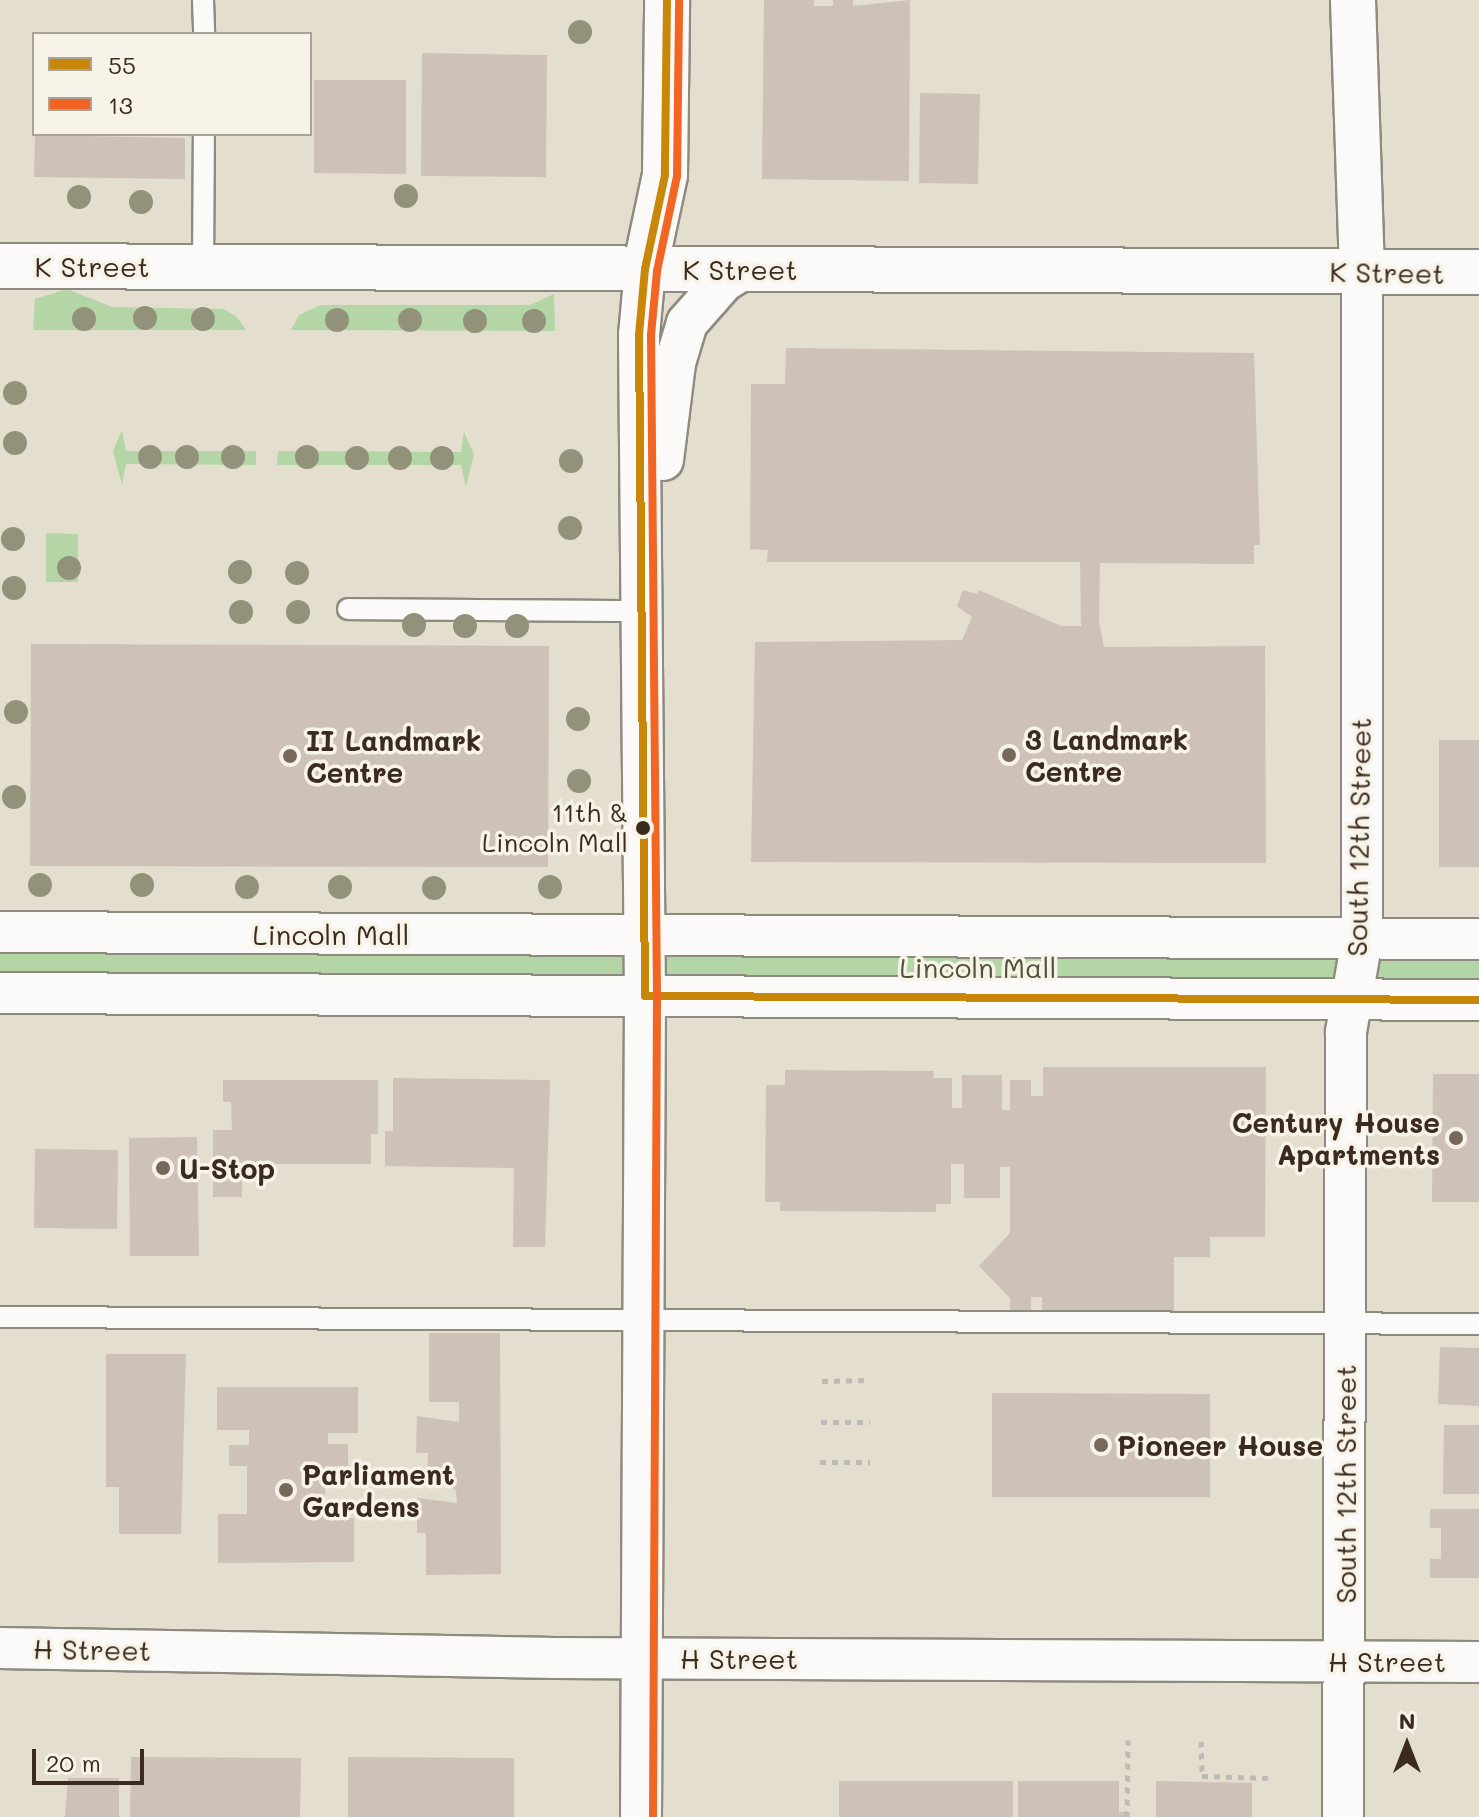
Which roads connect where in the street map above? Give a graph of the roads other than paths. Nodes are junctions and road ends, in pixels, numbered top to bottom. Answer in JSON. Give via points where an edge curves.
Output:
{"nodes":[{"id":1,"x":203,"y":0,"type":"edge"},
{"id":2,"x":667,"y":0,"type":"edge"},
{"id":3,"x":1353,"y":0,"type":"edge"},
{"id":4,"x":204,"y":32,"type":"edge"},
{"id":5,"x":204,"y":136,"type":"edge"},
{"id":6,"x":0,"y":266,"type":"edge"},
{"id":7,"x":203,"y":267,"type":"junction"},
{"id":8,"x":645,"y":269,"type":"junction"},
{"id":9,"x":744,"y":269,"type":"junction"},
{"id":10,"x":1362,"y":272,"type":"junction"},
{"id":11,"x":1479,"y":272,"type":"edge"},
{"id":12,"x":348,"y":609,"type":"dead end"},
{"id":13,"x":644,"y":611,"type":"junction"},
{"id":14,"x":0,"y":932,"type":"edge"},
{"id":15,"x":642,"y":935,"type":"junction"},
{"id":16,"x":1362,"y":939,"type":"junction"},
{"id":17,"x":1479,"y":939,"type":"edge"},
{"id":18,"x":0,"y":993,"type":"edge"},
{"id":19,"x":645,"y":996,"type":"junction"},
{"id":20,"x":1349,"y":998,"type":"junction"},
{"id":21,"x":1479,"y":1000,"type":"edge"},
{"id":22,"x":0,"y":1317,"type":"edge"},
{"id":23,"x":644,"y":1320,"type":"junction"},
{"id":24,"x":1346,"y":1324,"type":"junction"},
{"id":25,"x":1479,"y":1324,"type":"edge"},
{"id":26,"x":0,"y":1648,"type":"edge"},
{"id":27,"x":642,"y":1658,"type":"junction"},
{"id":28,"x":1344,"y":1661,"type":"junction"},
{"id":29,"x":1479,"y":1662,"type":"edge"},
{"id":30,"x":641,"y":1817,"type":"edge"},
{"id":31,"x":1343,"y":1817,"type":"edge"}],
"edges":[{"from":1,"to":4,"type":"lane"},
{"from":2,"to":8,"type":"main road","via":[[665,175]]},
{"from":3,"to":10,"type":"main road","name":"South 12th Street"},
{"from":5,"to":7,"type":"lane"},
{"from":6,"to":7,"type":"main road","name":"K Street"},
{"from":7,"to":8,"type":"main road","name":"K Street"},
{"from":8,"to":9,"type":"main road","name":"K Street"},
{"from":8,"to":13,"type":"street","via":[[639,335]]},
{"from":9,"to":10,"type":"main road","name":"K Street"},
{"from":9,"to":13,"type":"street","via":[[724,281],[687,323],[675,363]]},
{"from":10,"to":11,"type":"main road","name":"K Street"},
{"from":10,"to":16,"type":"street","name":"South 12th Street"},
{"from":12,"to":13,"type":"lane"},
{"from":13,"to":15,"type":"street"},
{"from":14,"to":15,"type":"street","name":"Lincoln Mall"},
{"from":15,"to":16,"type":"street","name":"Lincoln Mall"},
{"from":15,"to":19,"type":"street"},
{"from":16,"to":17,"type":"street","name":"Lincoln Mall"},
{"from":16,"to":20,"type":"street","name":"South 12th Street"},
{"from":18,"to":19,"type":"street"},
{"from":19,"to":20,"type":"street"},
{"from":19,"to":23,"type":"street"},
{"from":20,"to":21,"type":"street"},
{"from":20,"to":24,"type":"street","name":"South 12th Street"},
{"from":22,"to":23,"type":"lane"},
{"from":23,"to":24,"type":"lane"},
{"from":23,"to":27,"type":"street"},
{"from":24,"to":25,"type":"lane"},
{"from":24,"to":28,"type":"street","name":"South 12th Street"},
{"from":26,"to":27,"type":"street","name":"H Street"},
{"from":27,"to":28,"type":"street","name":"H Street"},
{"from":27,"to":30,"type":"street"},
{"from":28,"to":29,"type":"street","name":"H Street"},
{"from":28,"to":31,"type":"street","name":"South 12th Street"}]}
